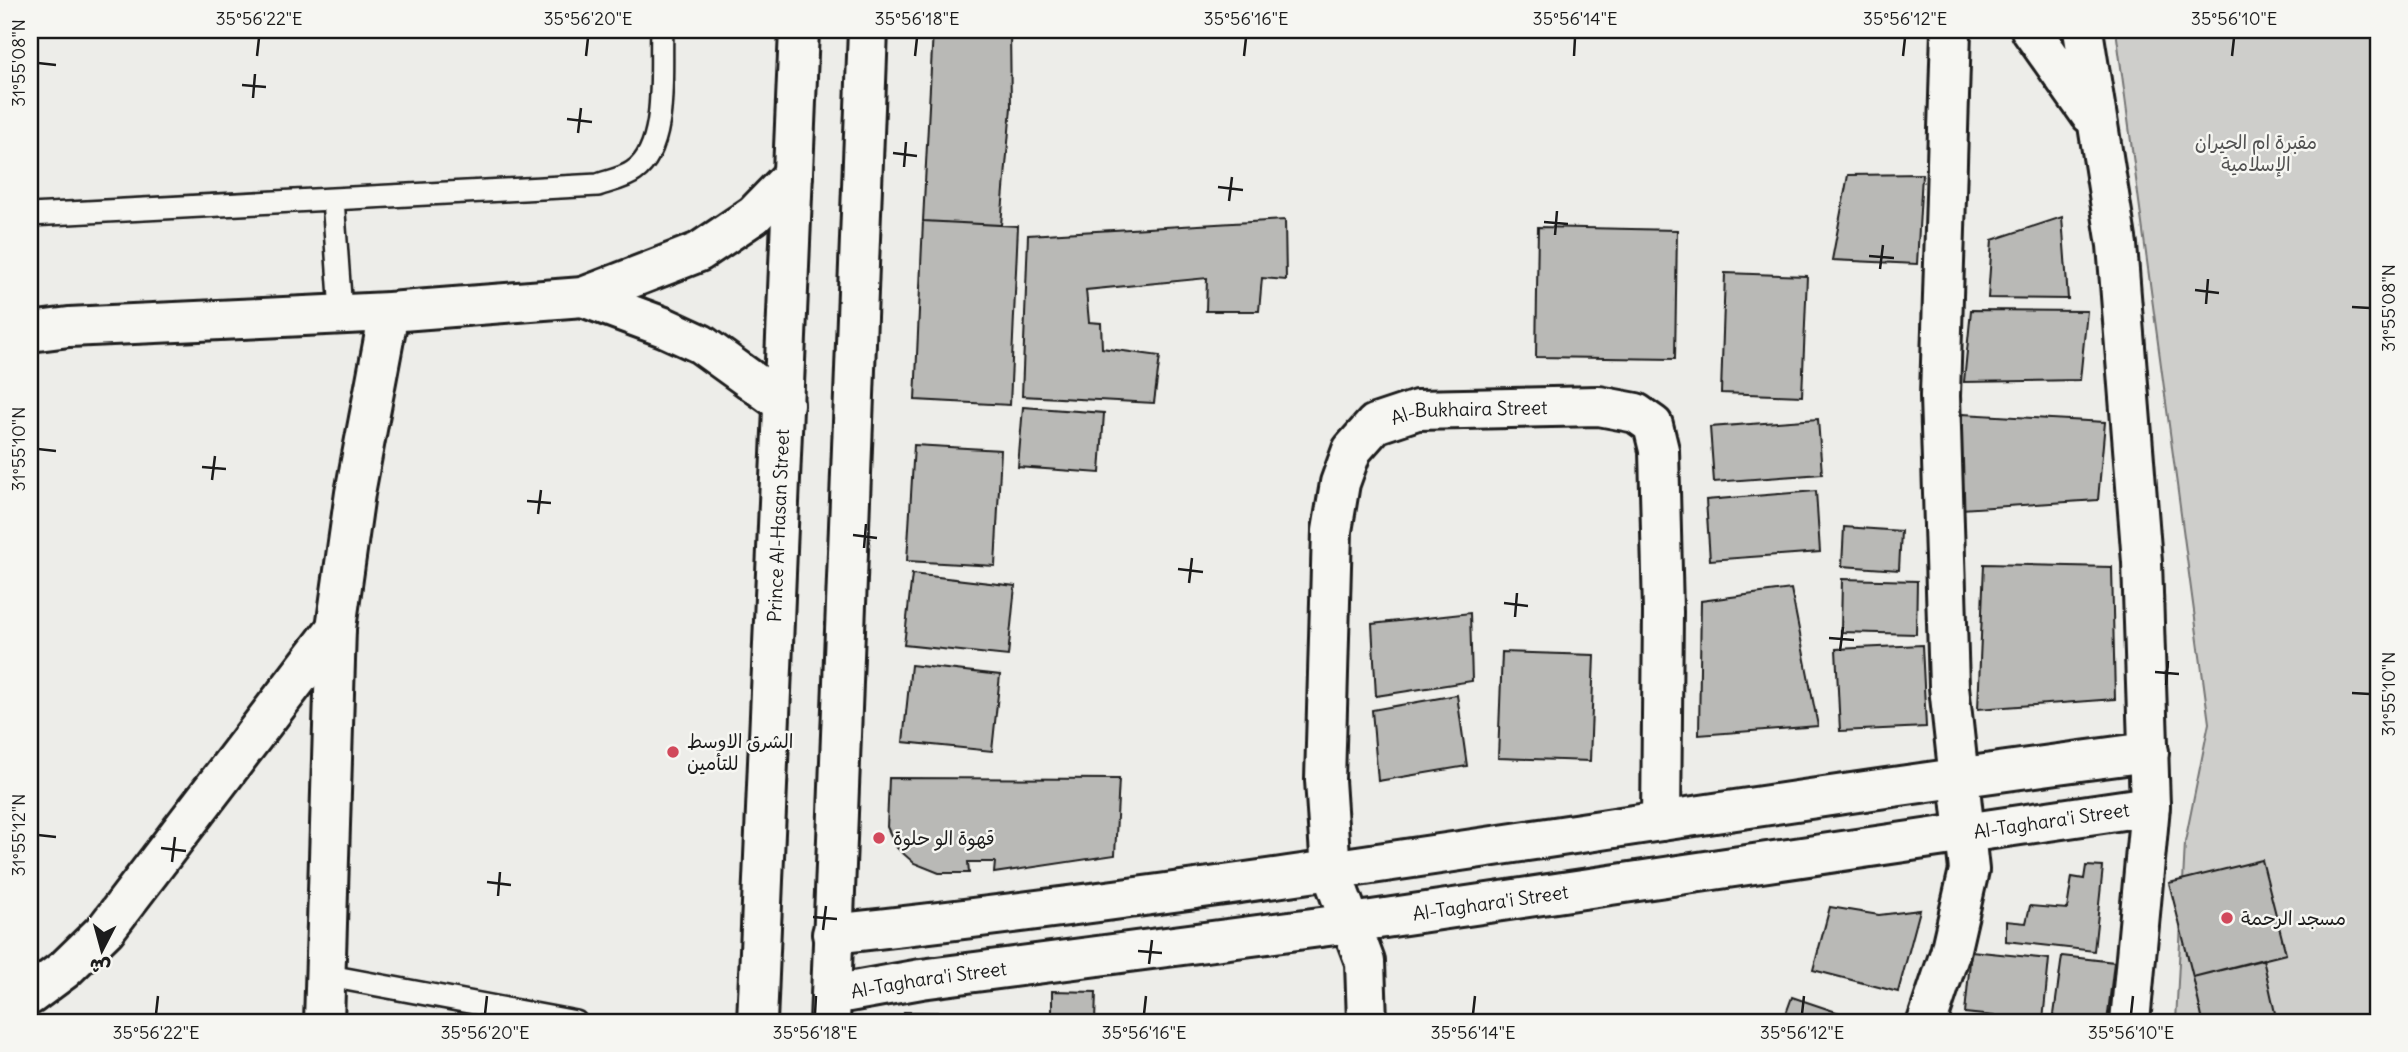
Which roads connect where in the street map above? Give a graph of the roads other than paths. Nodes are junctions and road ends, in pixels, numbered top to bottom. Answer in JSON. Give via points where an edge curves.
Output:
{"nodes":[{"id":1,"x":662,"y":30,"type":"edge"},
{"id":2,"x":799,"y":30,"type":"edge"},
{"id":3,"x":868,"y":30,"type":"edge"},
{"id":4,"x":1951,"y":30,"type":"edge"},
{"id":5,"x":2031,"y":30,"type":"edge"},
{"id":6,"x":2082,"y":30,"type":"edge"},
{"id":7,"x":2099,"y":128,"type":"junction"},
{"id":8,"x":793,"y":176,"type":"junction"},
{"id":9,"x":334,"y":199,"type":"junction"},
{"id":10,"x":30,"y":215,"type":"edge"},
{"id":11,"x":583,"y":297,"type":"junction"},
{"id":12,"x":341,"y":312,"type":"junction"},
{"id":13,"x":389,"y":312,"type":"junction"},
{"id":14,"x":30,"y":332,"type":"edge"},
{"id":15,"x":783,"y":404,"type":"junction"},
{"id":16,"x":336,"y":628,"type":"junction"},
{"id":17,"x":2149,"y":752,"type":"junction"},
{"id":18,"x":1957,"y":776,"type":"junction"},
{"id":19,"x":2150,"y":806,"type":"junction"},
{"id":20,"x":1661,"y":821,"type":"junction"},
{"id":21,"x":1966,"y":831,"type":"junction"},
{"id":22,"x":1331,"y":871,"type":"junction"},
{"id":23,"x":1351,"y":923,"type":"junction"},
{"id":24,"x":832,"y":934,"type":"junction"},
{"id":25,"x":324,"y":975,"type":"junction"},
{"id":26,"x":30,"y":995,"type":"edge"},
{"id":27,"x":831,"y":1009,"type":"edge"},
{"id":28,"x":324,"y":1022,"type":"edge"},
{"id":29,"x":576,"y":1022,"type":"edge"},
{"id":30,"x":757,"y":1022,"type":"edge"},
{"id":31,"x":1367,"y":1022,"type":"edge"},
{"id":32,"x":1927,"y":1022,"type":"edge"},
{"id":33,"x":2130,"y":1022,"type":"edge"}],
"edges":[{"from":1,"to":9,"type":"lane","via":[[659,120],[652,152],[634,172],[598,185]]},
{"from":2,"to":8,"type":"main road","name":"Prince Al-Hasan Street"},
{"from":3,"to":24,"type":"main road"},
{"from":4,"to":18,"type":"main road","via":[[1940,396],[1949,687]]},
{"from":5,"to":7,"type":"main road"},
{"from":6,"to":7,"type":"main road"},
{"from":7,"to":17,"type":"main road","via":[[2117,244],[2142,562]]},
{"from":8,"to":11,"type":"main road","via":[[754,215],[699,253]]},
{"from":8,"to":15,"type":"main road","name":"Prince Al-Hasan Street"},
{"from":9,"to":10,"type":"lane"},
{"from":9,"to":12,"type":"lane"},
{"from":11,"to":13,"type":"main road"},
{"from":11,"to":15,"type":"main road","via":[[701,344]]},
{"from":12,"to":13,"type":"main road"},
{"from":12,"to":14,"type":"main road"},
{"from":13,"to":16,"type":"main road"},
{"from":15,"to":30,"type":"main road","name":"Prince Al-Hasan Street"},
{"from":16,"to":25,"type":"main road"},
{"from":16,"to":26,"type":"main road","via":[[106,929]]},
{"from":17,"to":18,"type":"main road"},
{"from":17,"to":19,"type":"main road"},
{"from":18,"to":20,"type":"main road"},
{"from":18,"to":21,"type":"main road"},
{"from":19,"to":21,"type":"main road","name":"Al-Taghara'i Street"},
{"from":19,"to":33,"type":"main road"},
{"from":20,"to":22,"type":"main road"},
{"from":20,"to":22,"type":"main road","name":"Al-Bukhaira Street","via":[[1663,612],[1659,450],[1653,425],[1636,413],[1598,406],[1417,410],[1374,424],[1352,450],[1340,483],[1332,531],[1325,780]]},
{"from":21,"to":23,"type":"main road","name":"Al-Taghara'i Street"},
{"from":21,"to":32,"type":"main road","via":[[1969,870],[1961,914]]},
{"from":22,"to":23,"type":"main road","name":"Al-Bukhaira Street"},
{"from":22,"to":24,"type":"main road"},
{"from":23,"to":27,"type":"main road","name":"Al-Taghara'i Street","via":[[921,979]]},
{"from":23,"to":31,"type":"main road","name":"Al-Bukhaira Street","via":[[1365,962]]},
{"from":24,"to":27,"type":"main road"},
{"from":25,"to":28,"type":"main road"},
{"from":25,"to":29,"type":"lane"}]}
